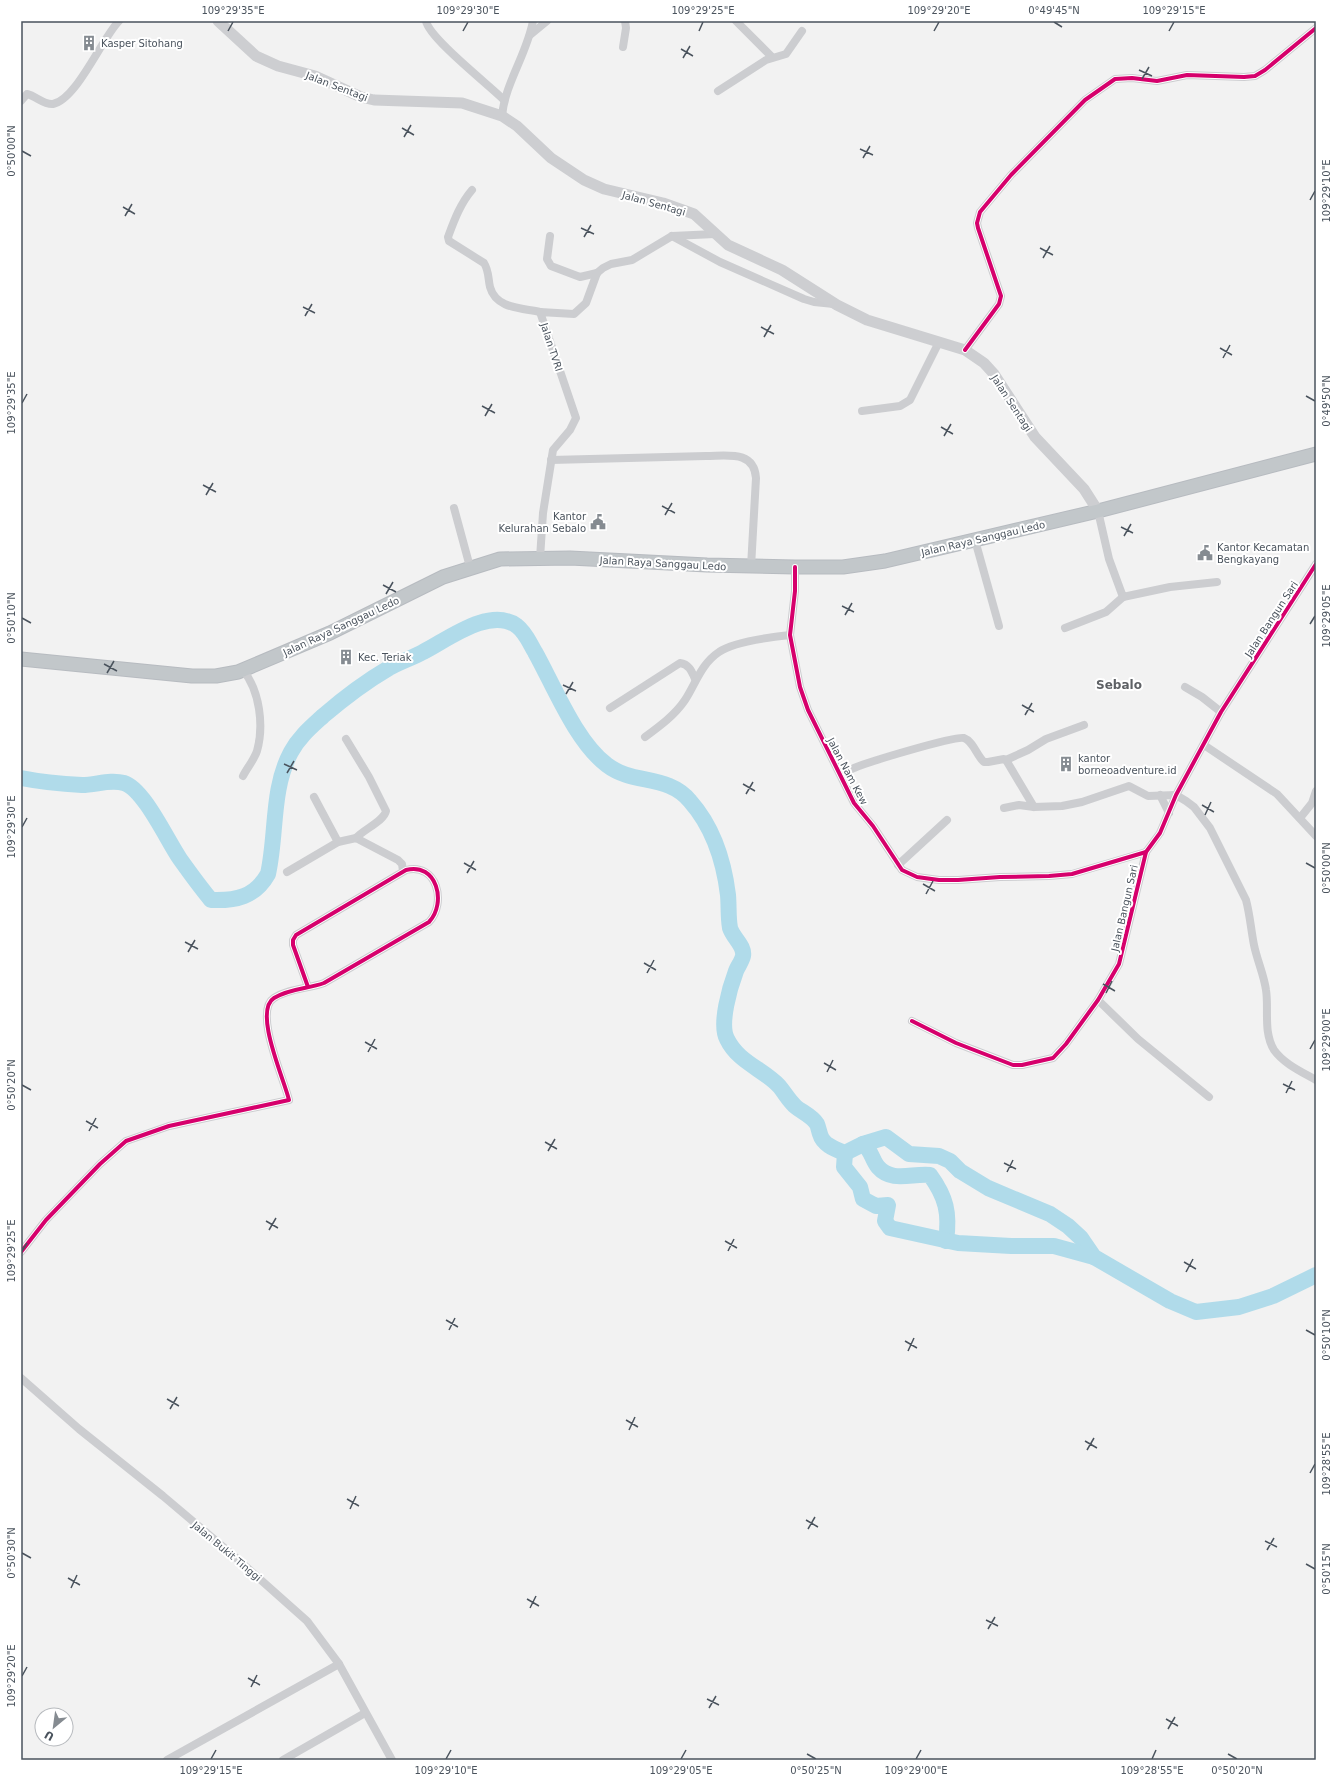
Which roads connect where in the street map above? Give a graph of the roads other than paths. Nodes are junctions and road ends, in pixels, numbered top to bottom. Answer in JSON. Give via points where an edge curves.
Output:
{"nodes":[{"id":1,"x":119,"y":21,"type":"edge"},
{"id":2,"x":218,"y":21,"type":"edge"},
{"id":3,"x":426,"y":21,"type":"edge"},
{"id":4,"x":533,"y":21,"type":"edge"},
{"id":5,"x":547,"y":21,"type":"edge"},
{"id":6,"x":625,"y":21,"type":"edge"},
{"id":7,"x":736,"y":21,"type":"edge"},
{"id":8,"x":1316,"y":28,"type":"edge"},
{"id":9,"x":802,"y":31,"type":"dead end"},
{"id":10,"x":530,"y":35,"type":"junction"},
{"id":11,"x":623,"y":46,"type":"dead end"},
{"id":12,"x":772,"y":58,"type":"junction"},
{"id":13,"x":718,"y":91,"type":"dead end"},
{"id":14,"x":504,"y":100,"type":"junction"},
{"id":15,"x":21,"y":101,"type":"edge"},
{"id":16,"x":502,"y":116,"type":"junction"},
{"id":17,"x":472,"y":190,"type":"dead end"},
{"id":18,"x":715,"y":234,"type":"junction"},
{"id":19,"x":550,"y":236,"type":"dead end"},
{"id":20,"x":672,"y":236,"type":"junction"},
{"id":21,"x":597,"y":273,"type":"junction"},
{"id":22,"x":837,"y":305,"type":"junction"},
{"id":23,"x":540,"y":312,"type":"junction"},
{"id":24,"x":939,"y":342,"type":"junction"},
{"id":25,"x":965,"y":350,"type":"junction"},
{"id":26,"x":862,"y":411,"type":"dead end"},
{"id":27,"x":1316,"y":454,"type":"edge"},
{"id":28,"x":551,"y":460,"type":"junction"},
{"id":29,"x":454,"y":508,"type":"dead end"},
{"id":30,"x":1098,"y":511,"type":"junction"},
{"id":31,"x":975,"y":540,"type":"junction"},
{"id":32,"x":540,"y":558,"type":"junction"},
{"id":33,"x":1316,"y":564,"type":"edge"},
{"id":34,"x":470,"y":567,"type":"junction"},
{"id":35,"x":751,"y":567,"type":"junction"},
{"id":36,"x":795,"y":567,"type":"junction"},
{"id":37,"x":1310,"y":573,"type":"junction"},
{"id":38,"x":1316,"y":580,"type":"edge"},
{"id":39,"x":1217,"y":582,"type":"dead end"},
{"id":40,"x":1123,"y":597,"type":"junction"},
{"id":41,"x":999,"y":626,"type":"dead end"},
{"id":42,"x":1065,"y":628,"type":"dead end"},
{"id":43,"x":790,"y":635,"type":"junction"},
{"id":44,"x":21,"y":659,"type":"edge"},
{"id":45,"x":243,"y":670,"type":"junction"},
{"id":46,"x":695,"y":679,"type":"junction"},
{"id":47,"x":1185,"y":687,"type":"dead end"},
{"id":48,"x":610,"y":708,"type":"dead end"},
{"id":49,"x":1222,"y":712,"type":"junction"},
{"id":50,"x":1084,"y":725,"type":"dead end"},
{"id":51,"x":645,"y":737,"type":"dead end"},
{"id":52,"x":346,"y":738,"type":"dead end"},
{"id":53,"x":1204,"y":745,"type":"junction"},
{"id":54,"x":1006,"y":760,"type":"junction"},
{"id":55,"x":841,"y":775,"type":"junction"},
{"id":56,"x":243,"y":776,"type":"dead end"},
{"id":57,"x":1316,"y":791,"type":"edge"},
{"id":58,"x":1160,"y":795,"type":"junction"},
{"id":59,"x":1176,"y":796,"type":"junction"},
{"id":60,"x":314,"y":797,"type":"dead end"},
{"id":61,"x":1314,"y":803,"type":"edge"},
{"id":62,"x":1034,"y":807,"type":"junction"},
{"id":63,"x":1004,"y":808,"type":"dead end"},
{"id":64,"x":1169,"y":813,"type":"junction"},
{"id":65,"x":1300,"y":818,"type":"junction"},
{"id":66,"x":947,"y":820,"type":"dead end"},
{"id":67,"x":1315,"y":834,"type":"edge"},
{"id":68,"x":356,"y":838,"type":"junction"},
{"id":69,"x":338,"y":842,"type":"junction"},
{"id":70,"x":1146,"y":852,"type":"junction"},
{"id":71,"x":898,"y":865,"type":"junction"},
{"id":72,"x":403,"y":871,"type":"junction"},
{"id":73,"x":287,"y":872,"type":"dead end"},
{"id":74,"x":308,"y":987,"type":"junction"},
{"id":75,"x":1098,"y":1000,"type":"junction"},
{"id":76,"x":912,"y":1021,"type":"dead end"},
{"id":77,"x":1316,"y":1080,"type":"edge"},
{"id":78,"x":1209,"y":1096,"type":"dead end"},
{"id":79,"x":21,"y":1252,"type":"edge"},
{"id":80,"x":21,"y":1378,"type":"edge"},
{"id":81,"x":339,"y":1664,"type":"junction"},
{"id":82,"x":366,"y":1713,"type":"junction"},
{"id":83,"x":167,"y":1760,"type":"edge"},
{"id":84,"x":283,"y":1760,"type":"edge"},
{"id":85,"x":392,"y":1760,"type":"edge"}],
"edges":[{"from":1,"to":15,"type":"street","via":[[82,77],[60,100],[48,104],[28,94]]},
{"from":2,"to":16,"type":"main road","name":"Jalan Sentagi","via":[[256,56],[278,66],[315,76],[361,97],[374,100],[462,103]]},
{"from":3,"to":14,"type":"street","via":[[428,28],[441,43]]},
{"from":4,"to":10,"type":"street"},
{"from":5,"to":10,"type":"street"},
{"from":6,"to":11,"type":"street"},
{"from":7,"to":12,"type":"street"},
{"from":8,"to":25,"type":"street","via":[[1255,76],[1187,75],[1157,81],[1118,78],[1085,100],[1011,175],[980,212],[978,228],[1001,296],[999,304]]},
{"from":9,"to":12,"type":"street","via":[[786,54]]},
{"from":10,"to":14,"type":"street"},
{"from":12,"to":13,"type":"street"},
{"from":14,"to":16,"type":"street"},
{"from":16,"to":18,"type":"main road","name":"Jalan Sentagi","via":[[517,126],[551,158],[584,180],[604,189],[663,203],[694,214]]},
{"from":17,"to":23,"type":"street","via":[[458,213],[448,237],[449,241],[484,263],[493,294],[499,301]]},
{"from":18,"to":20,"type":"street"},
{"from":18,"to":22,"type":"main road","name":"Jalan Sentagi","via":[[736,250],[782,270]]},
{"from":19,"to":21,"type":"street","via":[[548,259],[552,266],[580,277]]},
{"from":20,"to":21,"type":"street","via":[[632,260],[607,265]]},
{"from":20,"to":22,"type":"street","via":[[720,262],[804,299]]},
{"from":21,"to":23,"type":"street","name":"Jalan TVRI","via":[[584,306],[574,314]]},
{"from":22,"to":24,"type":"main road","name":"Jalan Sentagi","via":[[868,320]]},
{"from":23,"to":28,"type":"street","name":"Jalan TVRI","via":[[576,418],[570,430],[554,447]]},
{"from":24,"to":25,"type":"main road","name":"Jalan Sentagi"},
{"from":24,"to":26,"type":"street","via":[[910,400],[900,406]]},
{"from":25,"to":30,"type":"main road","name":"Jalan Sentagi","via":[[984,363],[994,374],[1035,437],[1084,489]]},
{"from":27,"to":30,"type":"highway","name":"Jalan Raya Sanggau Ledo"},
{"from":28,"to":32,"type":"street","name":"Jalan TVRI","via":[[543,513]]},
{"from":28,"to":35,"type":"street","via":[[706,456],[745,458],[755,468],[756,478]]},
{"from":29,"to":34,"type":"street"},
{"from":30,"to":31,"type":"highway","name":"Jalan Raya Sanggau Ledo"},
{"from":30,"to":40,"type":"street","via":[[1109,559]]},
{"from":31,"to":36,"type":"highway","name":"Jalan Raya Sanggau Ledo","via":[[856,566]]},
{"from":31,"to":41,"type":"street"},
{"from":32,"to":34,"type":"highway","name":"Jalan Raya Sanggau Ledo","via":[[500,559]]},
{"from":32,"to":35,"type":"highway","name":"Jalan Raya Sanggau Ledo"},
{"from":33,"to":37,"type":"street","name":"Jalan Bangun Sari"},
{"from":34,"to":45,"type":"highway","name":"Jalan Raya Sanggau Ledo","via":[[443,577],[330,633]]},
{"from":35,"to":36,"type":"highway","name":"Jalan Raya Sanggau Ledo"},
{"from":36,"to":43,"type":"street","name":"Jalan Nam Kew"},
{"from":37,"to":38,"type":"street"},
{"from":37,"to":49,"type":"street","name":"Jalan Bangun Sari"},
{"from":39,"to":40,"type":"street","via":[[1170,587]]},
{"from":40,"to":42,"type":"street","via":[[1106,612]]},
{"from":43,"to":46,"type":"street","via":[[726,648],[705,664]]},
{"from":43,"to":55,"type":"street","name":"Jalan Nam Kew","via":[[800,687],[808,710]]},
{"from":44,"to":45,"type":"highway","name":"Jalan Raya Sanggau Ledo","via":[[192,676],[226,675]]},
{"from":45,"to":56,"type":"street","via":[[254,687],[260,718],[256,753]]},
{"from":46,"to":48,"type":"street","via":[[690,669],[680,663]]},
{"from":46,"to":51,"type":"street","via":[[685,700],[674,714]]},
{"from":47,"to":49,"type":"street","via":[[1202,696]]},
{"from":49,"to":53,"type":"street","name":"Jalan Bangun Sari"},
{"from":50,"to":54,"type":"street","via":[[1046,739]]},
{"from":52,"to":68,"type":"street","via":[[386,811],[384,817]]},
{"from":53,"to":59,"type":"street","name":"Jalan Bangun Sari"},
{"from":53,"to":65,"type":"street","via":[[1270,789]]},
{"from":54,"to":55,"type":"street","via":[[984,762],[969,741],[960,738],[888,757]]},
{"from":54,"to":62,"type":"street"},
{"from":55,"to":71,"type":"street","name":"Jalan Nam Kew","via":[[854,803]]},
{"from":57,"to":61,"type":"street"},
{"from":58,"to":59,"type":"street"},
{"from":58,"to":62,"type":"street","via":[[1148,796],[1129,786],[1076,803]]},
{"from":58,"to":64,"type":"street"},
{"from":59,"to":64,"type":"street","name":"Jalan Bangun Sari"},
{"from":59,"to":77,"type":"street","via":[[1186,800],[1203,817],[1246,900],[1254,946],[1266,989],[1267,1023],[1272,1045],[1291,1066]]},
{"from":60,"to":69,"type":"street"},
{"from":61,"to":65,"type":"street"},
{"from":62,"to":63,"type":"street","via":[[1019,805]]},
{"from":64,"to":70,"type":"street","name":"Jalan Bangun Sari","via":[[1160,833]]},
{"from":65,"to":67,"type":"street"},
{"from":66,"to":71,"type":"street"},
{"from":68,"to":69,"type":"street"},
{"from":68,"to":72,"type":"street","via":[[398,860]]},
{"from":69,"to":73,"type":"street"},
{"from":70,"to":71,"type":"street","name":"Jalan Nam Kew","via":[[1072,874],[1049,876],[926,879],[907,873]]},
{"from":70,"to":75,"type":"street","name":"Jalan Bangun Sari","via":[[1119,964]]},
{"from":72,"to":74,"type":"street","via":[[296,935],[293,946]]},
{"from":72,"to":74,"type":"street","via":[[418,868],[426,872],[436,885],[437,907],[431,920],[338,976]]},
{"from":74,"to":79,"type":"street","via":[[275,997],[267,1010],[268,1030],[289,1100],[169,1126],[126,1141],[50,1216]]},
{"from":75,"to":76,"type":"street","name":"Jalan Bangun Sari","via":[[1053,1058],[1022,1066],[1013,1065],[956,1043]]},
{"from":75,"to":78,"type":"street","via":[[1138,1039]]},
{"from":80,"to":81,"type":"street","name":"Jalan Bukit Tinggi","via":[[284,1600],[312,1626]]},
{"from":81,"to":82,"type":"street","name":"Jalan Bukit Tinggi"},
{"from":81,"to":83,"type":"street"},
{"from":82,"to":84,"type":"street"},
{"from":82,"to":85,"type":"street","name":"Jalan Bukit Tinggi"}]}
